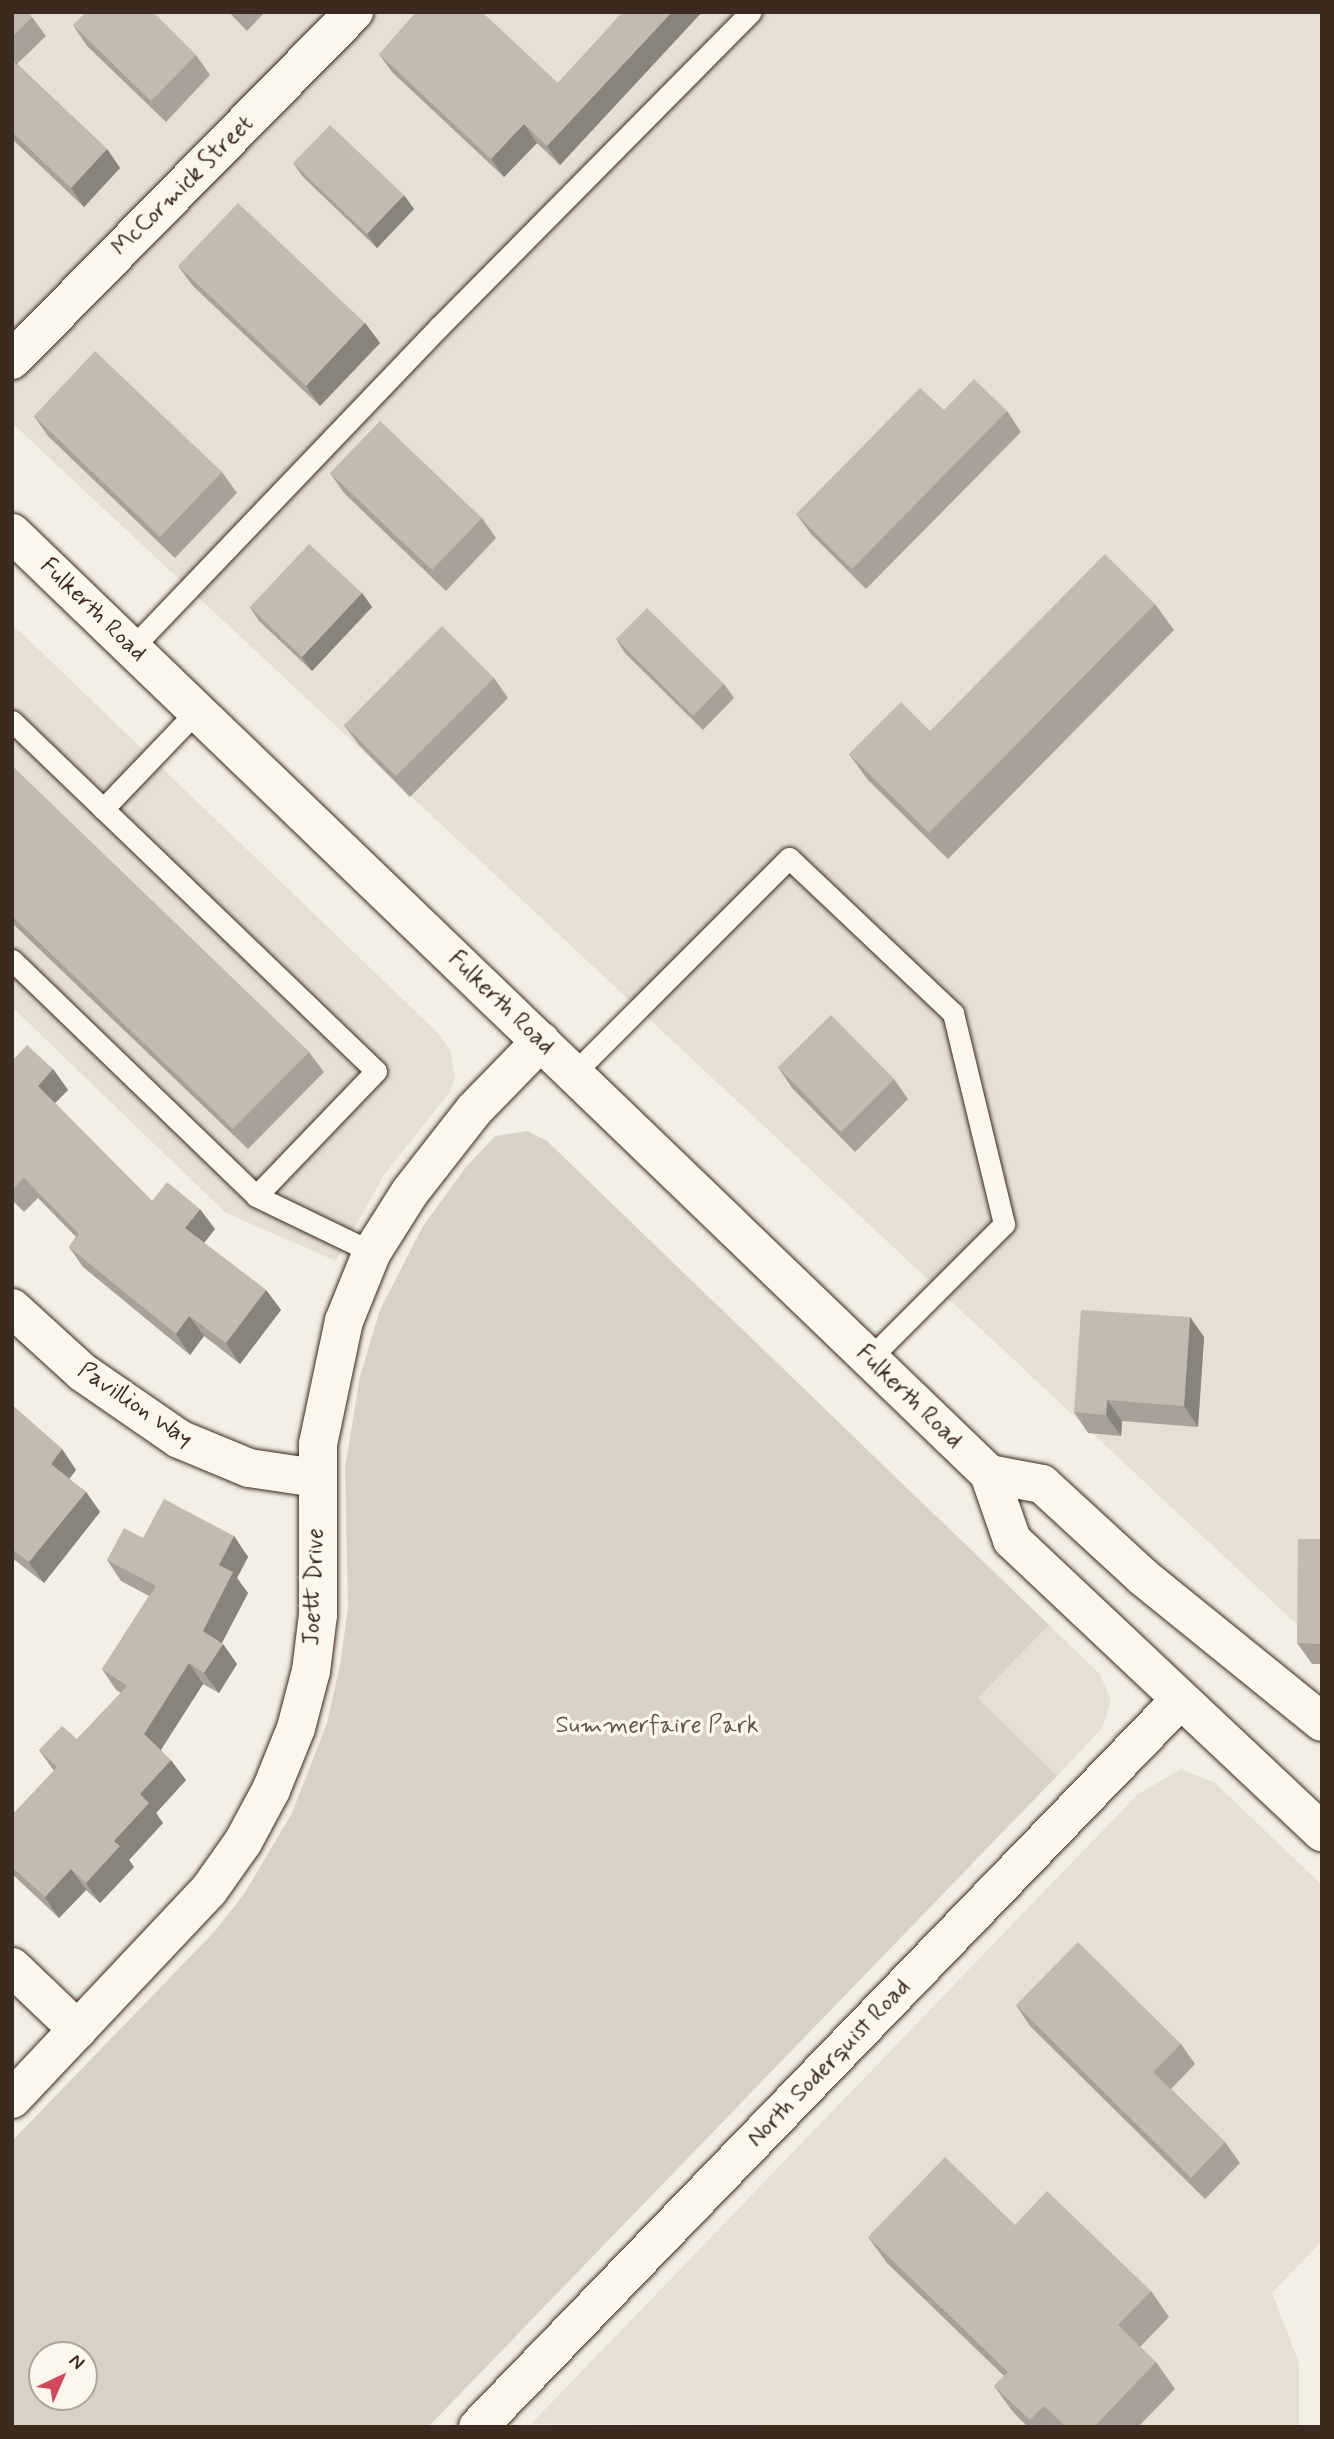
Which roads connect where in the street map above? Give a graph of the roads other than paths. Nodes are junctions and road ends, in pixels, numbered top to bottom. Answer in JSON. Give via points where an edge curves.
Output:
{"nodes":[{"id":1,"x":354,"y":12,"type":"edge"},
{"id":2,"x":751,"y":12,"type":"edge"},
{"id":3,"x":12,"y":360,"type":"edge"},
{"id":4,"x":12,"y":533,"type":"edge"},
{"id":5,"x":132,"y":648,"type":"junction"},
{"id":6,"x":197,"y":711,"type":"junction"},
{"id":7,"x":12,"y":722,"type":"edge"},
{"id":8,"x":103,"y":808,"type":"junction"},
{"id":9,"x":12,"y":960,"type":"edge"},
{"id":10,"x":541,"y":1041,"type":"junction"},
{"id":11,"x":574,"y":1073,"type":"junction"},
{"id":12,"x":256,"y":1196,"type":"junction"},
{"id":13,"x":372,"y":1252,"type":"junction"},
{"id":14,"x":12,"y":1308,"type":"edge"},
{"id":15,"x":869,"y":1359,"type":"junction"},
{"id":16,"x":989,"y":1474,"type":"junction"},
{"id":17,"x":316,"y":1478,"type":"junction"},
{"id":18,"x":1180,"y":1700,"type":"junction"},
{"id":19,"x":1322,"y":1722,"type":"edge"},
{"id":20,"x":1322,"y":1832,"type":"edge"},
{"id":21,"x":12,"y":1967,"type":"edge"},
{"id":22,"x":78,"y":2030,"type":"junction"},
{"id":23,"x":12,"y":2099,"type":"edge"},
{"id":24,"x":478,"y":2427,"type":"edge"}],
"edges":[{"from":1,"to":3,"type":"street","name":"McCormick Street"},
{"from":2,"to":5,"type":"lane","via":[[439,327]]},
{"from":4,"to":5,"type":"street","name":"Fulkerth Road"},
{"from":5,"to":6,"type":"street","name":"Fulkerth Road"},
{"from":6,"to":8,"type":"lane"},
{"from":6,"to":10,"type":"street","name":"Fulkerth Road"},
{"from":7,"to":8,"type":"lane"},
{"from":8,"to":12,"type":"lane","via":[[376,1070]]},
{"from":9,"to":12,"type":"lane"},
{"from":10,"to":11,"type":"street","name":"Fulkerth Road"},
{"from":10,"to":13,"type":"street","name":"Joett Drive","via":[[453,1136]]},
{"from":11,"to":15,"type":"street","name":"Fulkerth Road"},
{"from":11,"to":15,"type":"lane","via":[[789,858],[953,1013],[1004,1224]]},
{"from":12,"to":13,"type":"lane"},
{"from":13,"to":17,"type":"street","name":"Joett Drive","via":[[335,1352],[321,1412]]},
{"from":14,"to":17,"type":"street","name":"Pavillion Way","via":[[82,1372],[179,1439],[249,1468]]},
{"from":15,"to":16,"type":"street","name":"Fulkerth Road"},
{"from":16,"to":18,"type":"street","name":"Fulkerth Road","via":[[1012,1540]]},
{"from":16,"to":19,"type":"street","via":[[1042,1484],[1143,1577]]},
{"from":17,"to":22,"type":"street","name":"Joett Drive","via":[[314,1645],[304,1703],[285,1759],[257,1818],[217,1879]]},
{"from":18,"to":20,"type":"street","name":"Fulkerth Road"},
{"from":18,"to":24,"type":"street","name":"North Soderquist Road"},
{"from":21,"to":22,"type":"street"},
{"from":22,"to":23,"type":"street","name":"Joett Drive"}]}
